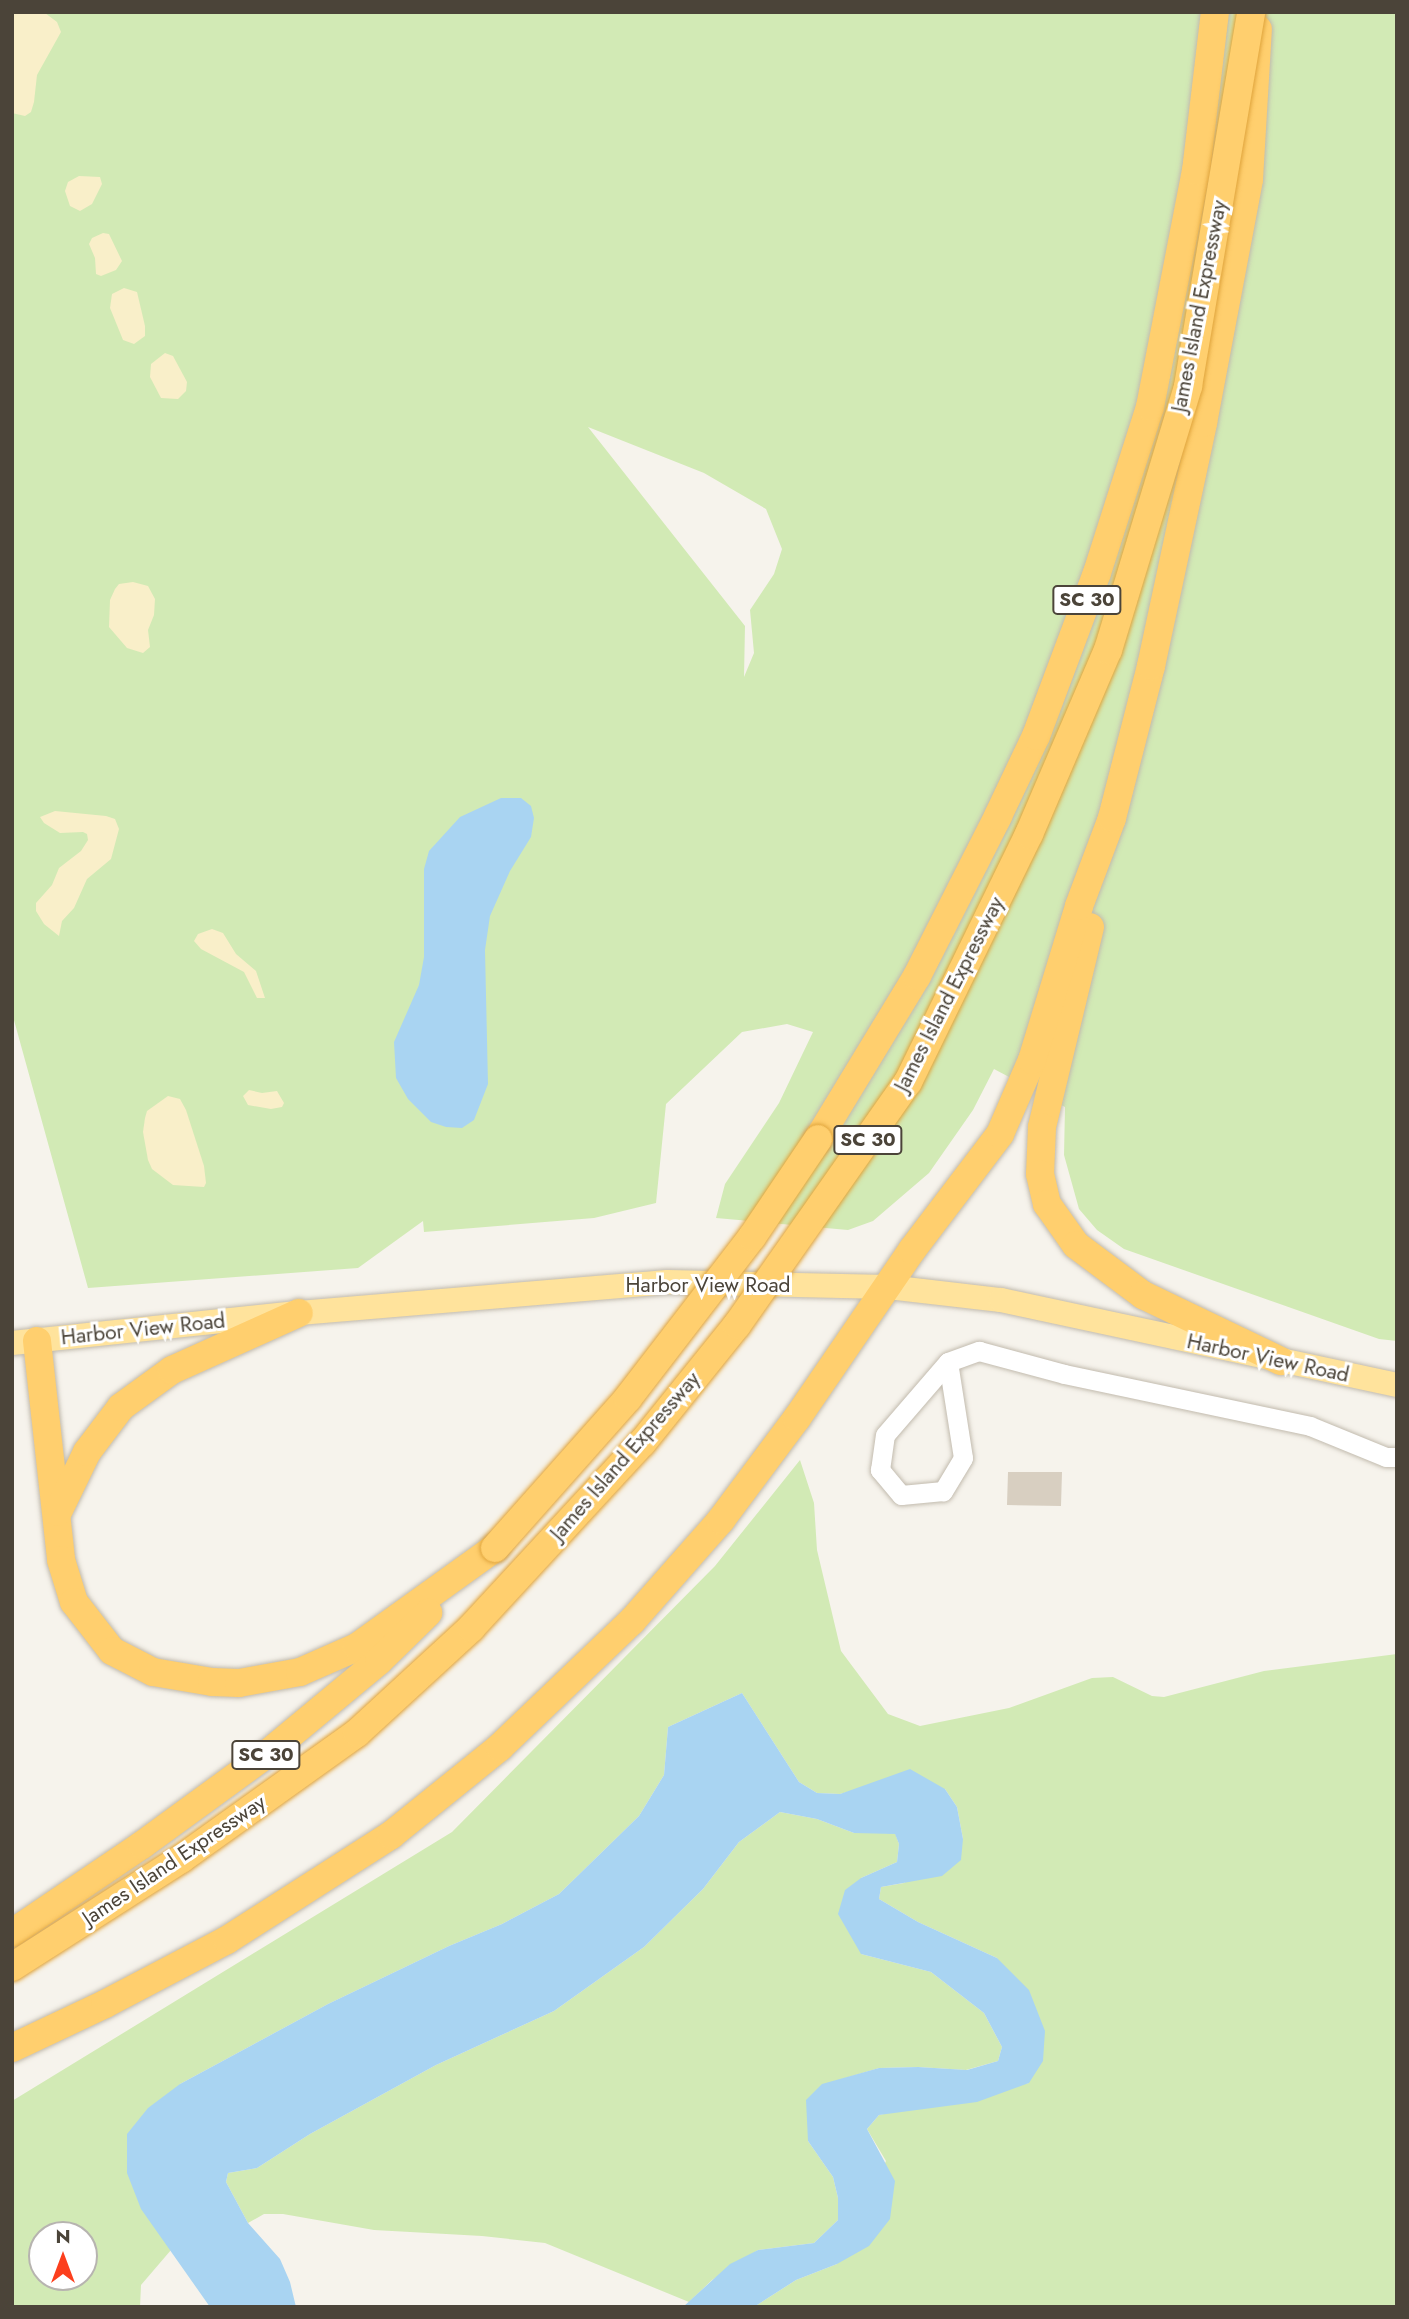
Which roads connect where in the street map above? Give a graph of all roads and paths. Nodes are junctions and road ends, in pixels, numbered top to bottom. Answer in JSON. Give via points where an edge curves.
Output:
{"nodes":[{"id":1,"x":1214,"y":12,"type":"edge"},
{"id":2,"x":1251,"y":12,"type":"edge"},
{"id":3,"x":1259,"y":12,"type":"edge"},
{"id":4,"x":1112,"y":818,"type":"junction"},
{"id":5,"x":888,"y":1287,"type":"junction"},
{"id":6,"x":299,"y":1313,"type":"junction"},
{"id":7,"x":25,"y":1342,"type":"edge"},
{"id":8,"x":1282,"y":1361,"type":"junction"},
{"id":9,"x":948,"y":1362,"type":"junction"},
{"id":10,"x":1397,"y":1385,"type":"edge"},
{"id":11,"x":1397,"y":1457,"type":"edge"},
{"id":12,"x":58,"y":1512,"type":"junction"},
{"id":13,"x":495,"y":1548,"type":"junction"},
{"id":14,"x":12,"y":1933,"type":"edge"},
{"id":15,"x":12,"y":1967,"type":"edge"},
{"id":16,"x":12,"y":2048,"type":"edge"}],
"edges":[{"from":1,"to":13,"type":"highway","name":"James Island Expressway","number":"SC 30","bridge":true,"via":[[1196,171],[1150,407],[1097,573],[1036,736],[917,976],[798,1170],[628,1398]]},
{"from":2,"to":15,"type":"highway","name":"James Island Expressway","number":"SC 30","bridge":true,"via":[[1188,386],[1108,650],[1029,834],[908,1082],[737,1325],[642,1443],[471,1628],[358,1733],[181,1859]]},
{"from":3,"to":4,"type":"highway","via":[[1250,179],[1151,666]]},
{"from":4,"to":5,"type":"highway","via":[[1015,1106],[978,1166]]},
{"from":4,"to":8,"type":"highway","via":[[1077,989],[1042,1127],[1040,1174],[1047,1204],[1076,1245],[1143,1295]]},
{"from":5,"to":6,"type":"main road","name":"Harbor View Road","via":[[668,1282]]},
{"from":5,"to":8,"type":"main road","name":"Harbor View Road","via":[[1001,1300]]},
{"from":5,"to":16,"type":"highway","via":[[721,1520],[632,1621],[500,1747],[391,1835],[226,1940]]},
{"from":6,"to":7,"type":"main road","name":"Harbor View Road"},
{"from":6,"to":12,"type":"highway","via":[[172,1370],[121,1408],[87,1452]]},
{"from":7,"to":12,"type":"highway"},
{"from":8,"to":10,"type":"main road","name":"Harbor View Road"},
{"from":9,"to":9,"type":"street","via":[[963,1458],[943,1491],[901,1495],[880,1470],[885,1435]]},
{"from":9,"to":11,"type":"street","via":[[979,1351],[1064,1374],[1310,1426],[1386,1457]]},
{"from":12,"to":13,"type":"highway","via":[[61,1560],[74,1602],[113,1651],[153,1672],[212,1682],[239,1683],[300,1672],[358,1647]]},
{"from":13,"to":14,"type":"highway","name":"James Island Expressway","number":"SC 30","via":[[379,1661],[267,1754]]}]}
